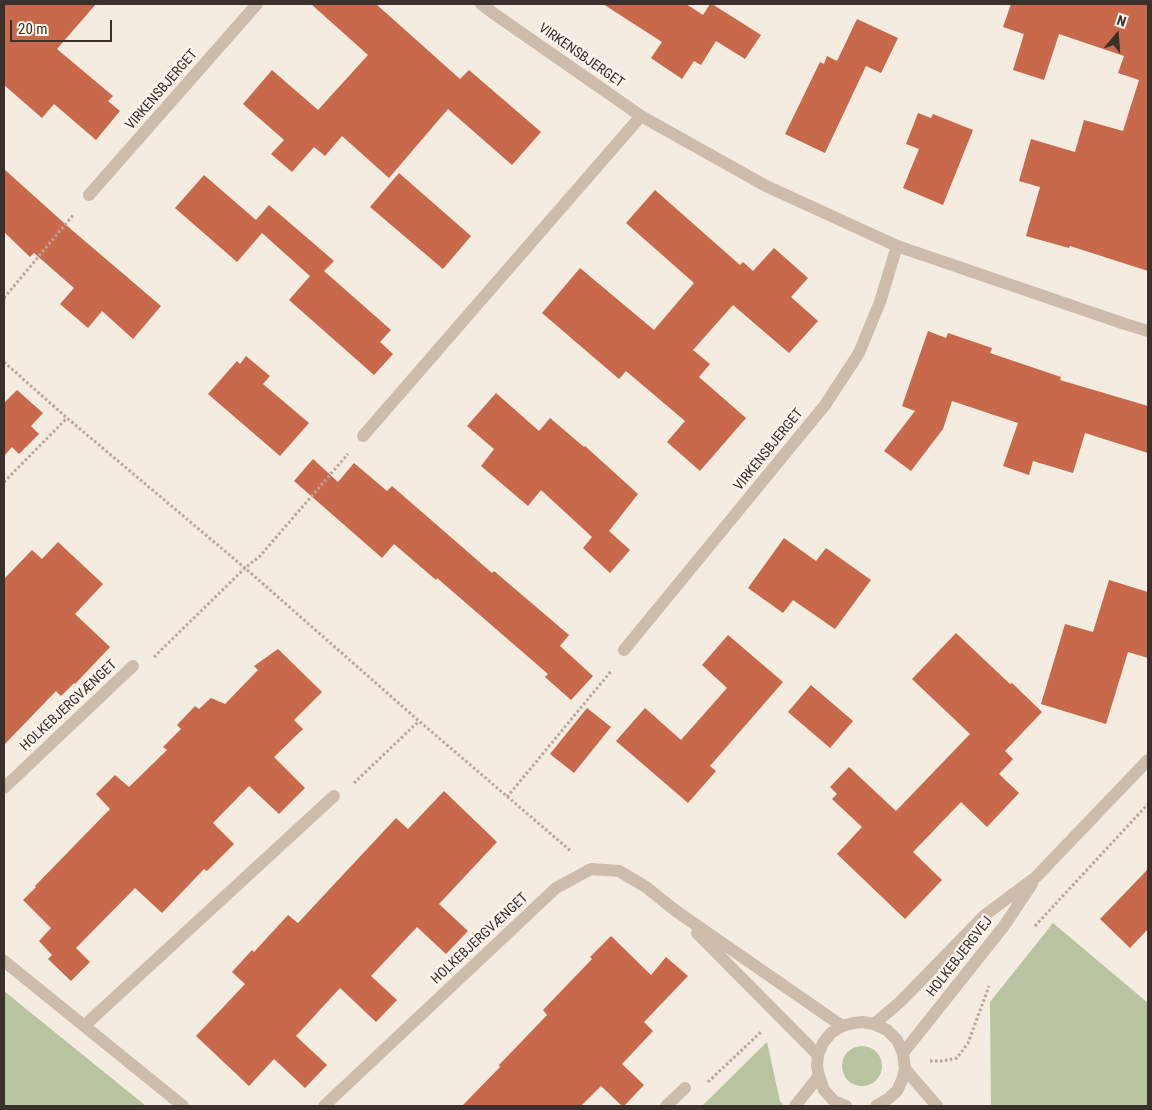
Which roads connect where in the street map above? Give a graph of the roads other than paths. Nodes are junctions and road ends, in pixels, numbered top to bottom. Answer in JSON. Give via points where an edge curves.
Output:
{"nodes":[{"id":1,"x":257,"y":4,"type":"edge"},
{"id":2,"x":481,"y":4,"type":"edge"},
{"id":3,"x":497,"y":9,"type":"edge"},
{"id":4,"x":641,"y":116,"type":"junction"},
{"id":5,"x":89,"y":196,"type":"road end"},
{"id":6,"x":897,"y":246,"type":"junction"},
{"id":7,"x":1148,"y":331,"type":"edge"},
{"id":8,"x":363,"y":436,"type":"road end"},
{"id":9,"x":624,"y":650,"type":"road end"},
{"id":10,"x":133,"y":666,"type":"road end"},
{"id":11,"x":1148,"y":760,"type":"edge"},
{"id":12,"x":4,"y":788,"type":"edge"},
{"id":13,"x":334,"y":796,"type":"road end"},
{"id":14,"x":1036,"y":877,"type":"junction"},
{"id":15,"x":676,"y":911,"type":"junction"},
{"id":16,"x":4,"y":961,"type":"edge"},
{"id":17,"x":874,"y":1024,"type":"junction"},
{"id":18,"x":84,"y":1026,"type":"junction"},
{"id":19,"x":842,"y":1026,"type":"junction"},
{"id":20,"x":818,"y":1056,"type":"junction"},
{"id":21,"x":904,"y":1061,"type":"junction"},
{"id":22,"x":819,"y":1076,"type":"junction"},
{"id":23,"x":685,"y":1088,"type":"road end"},
{"id":24,"x":183,"y":1106,"type":"edge"},
{"id":25,"x":324,"y":1106,"type":"edge"},
{"id":26,"x":666,"y":1106,"type":"edge"},
{"id":27,"x":795,"y":1106,"type":"edge"},
{"id":28,"x":846,"y":1106,"type":"edge"},
{"id":29,"x":878,"y":1106,"type":"edge"},
{"id":30,"x":937,"y":1106,"type":"edge"}],
"edges":[{"from":1,"to":5,"type":"street","name":"VIRKENSBJERGET"},
{"from":2,"to":3,"type":"street","name":"VIRKENSBJERGET"},
{"from":3,"to":4,"type":"street","name":"VIRKENSBJERGET"},
{"from":4,"to":6,"type":"street","name":"VIRKENSBJERGET","via":[[766,186]]},
{"from":4,"to":8,"type":"street"},
{"from":6,"to":7,"type":"street","name":"VIRKENSBJERGET"},
{"from":6,"to":9,"type":"street","name":"VIRKENSBJERGET","via":[[880,302],[859,353],[825,406]]},
{"from":10,"to":12,"type":"street","name":"HOLKEBJERGVÆNGET"},
{"from":11,"to":14,"type":"street","name":"HOLKEBJERGVEJ"},
{"from":13,"to":18,"type":"street"},
{"from":14,"to":17,"type":"street","name":"HOLKEBJERGVEJ","via":[[985,915],[900,1002]]},
{"from":14,"to":21,"type":"street","name":"HOLKEBJERGVEJ","via":[[1004,926]]},
{"from":15,"to":19,"type":"street"},
{"from":15,"to":20,"type":"street"},
{"from":15,"to":25,"type":"street","name":"HOLKEBJERGVÆNGET","via":[[619,871],[591,869],[556,888]]},
{"from":16,"to":18,"type":"street"},
{"from":17,"to":19,"type":"street","via":[[863,1022]]},
{"from":17,"to":21,"type":"street","via":[[897,1040]]},
{"from":18,"to":24,"type":"street"},
{"from":19,"to":20,"type":"street","via":[[831,1033]]},
{"from":20,"to":22,"type":"street"},
{"from":21,"to":29,"type":"street","name":"HOLKEBJERGVEJ","via":[[897,1091]]},
{"from":21,"to":30,"type":"street"},
{"from":22,"to":27,"type":"street"},
{"from":22,"to":28,"type":"street","via":[[824,1090],[834,1101]]},
{"from":23,"to":26,"type":"street"}]}
